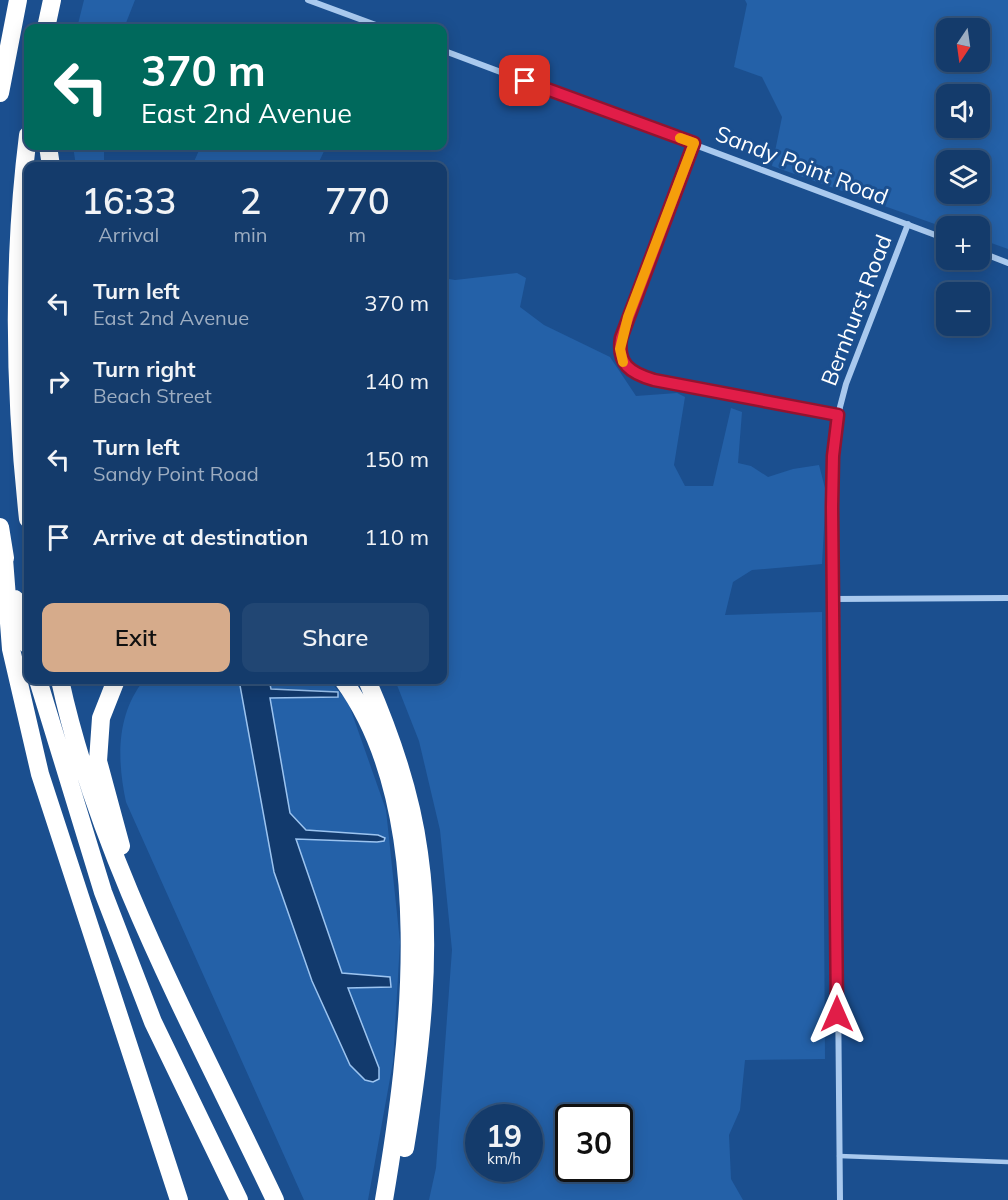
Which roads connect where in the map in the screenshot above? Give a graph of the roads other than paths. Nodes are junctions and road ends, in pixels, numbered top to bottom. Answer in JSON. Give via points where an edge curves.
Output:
{"nodes":[{"id":1,"x":18,"y":0,"type":"edge"},
{"id":2,"x":52,"y":0,"type":"edge"},
{"id":3,"x":59,"y":0,"type":"edge"},
{"id":4,"x":308,"y":0,"type":"edge"},
{"id":5,"x":47,"y":24,"type":"edge"},
{"id":6,"x":56,"y":24,"type":"edge"},
{"id":7,"x":373,"y":24,"type":"edge"},
{"id":8,"x":447,"y":52,"type":"edge"},
{"id":9,"x":0,"y":93,"type":"edge"},
{"id":10,"x":694,"y":143,"type":"junction"},
{"id":11,"x":24,"y":179,"type":"edge"},
{"id":12,"x":908,"y":224,"type":"junction"},
{"id":13,"x":936,"y":235,"type":"edge"},
{"id":14,"x":990,"y":256,"type":"edge"},
{"id":15,"x":1008,"y":262,"type":"edge"},
{"id":16,"x":838,"y":415,"type":"junction"},
{"id":17,"x":24,"y":476,"type":"edge"},
{"id":18,"x":0,"y":527,"type":"edge"},
{"id":19,"x":3,"y":546,"type":"junction"},
{"id":20,"x":1008,"y":598,"type":"edge"},
{"id":21,"x":834,"y":599,"type":"junction"},
{"id":22,"x":24,"y":629,"type":"edge"},
{"id":23,"x":39,"y":684,"type":"edge"},
{"id":24,"x":61,"y":684,"type":"edge"},
{"id":25,"x":114,"y":684,"type":"edge"},
{"id":26,"x":346,"y":684,"type":"edge"},
{"id":27,"x":369,"y":684,"type":"edge"},
{"id":28,"x":140,"y":914,"type":"junction"},
{"id":29,"x":838,"y":1156,"type":"junction"},
{"id":30,"x":1008,"y":1162,"type":"edge"},
{"id":31,"x":179,"y":1200,"type":"edge"},
{"id":32,"x":239,"y":1200,"type":"edge"},
{"id":33,"x":275,"y":1200,"type":"edge"},
{"id":34,"x":384,"y":1200,"type":"edge"},
{"id":35,"x":396,"y":1200,"type":"edge"},
{"id":36,"x":840,"y":1200,"type":"edge"}],
"edges":[{"from":1,"to":9,"type":"highway"},
{"from":2,"to":5,"type":"highway"},
{"from":3,"to":6,"type":"highway"},
{"from":4,"to":7,"type":"street"},
{"from":8,"to":10,"type":"street","name":"Sandy Point Road"},
{"from":10,"to":12,"type":"street","name":"Sandy Point Road"},
{"from":10,"to":16,"type":"street","via":[[628,317],[621,338],[621,359],[632,373],[654,380]]},
{"from":11,"to":17,"type":"highway","via":[[16,343]]},
{"from":12,"to":13,"type":"street","name":"Sandy Point Road"},
{"from":12,"to":16,"type":"street","name":"Bernhurst Road","via":[[846,384]]},
{"from":14,"to":15,"type":"street"},
{"from":16,"to":21,"type":"street","name":"Bernhurst Road","via":[[833,467]]},
{"from":18,"to":19,"type":"highway"},
{"from":19,"to":22,"type":"highway"},
{"from":19,"to":31,"type":"highway","via":[[11,650],[40,774]]},
{"from":20,"to":21,"type":"street"},
{"from":21,"to":29,"type":"street","name":"Bernhurst Road"},
{"from":23,"to":32,"type":"highway","via":[[103,892],[153,1022]]},
{"from":24,"to":28,"type":"highway","via":[[94,806]]},
{"from":25,"to":28,"type":"highway","via":[[101,718],[98,761]]},
{"from":26,"to":34,"type":"highway","via":[[357,698],[380,750],[396,809],[411,936],[409,1002]]},
{"from":27,"to":35,"type":"highway","via":[[389,730],[407,791],[419,853],[424,917],[419,1044]]},
{"from":28,"to":33,"type":"highway"},
{"from":29,"to":30,"type":"lane"},
{"from":29,"to":36,"type":"street","name":"Bernhurst Road"}]}
